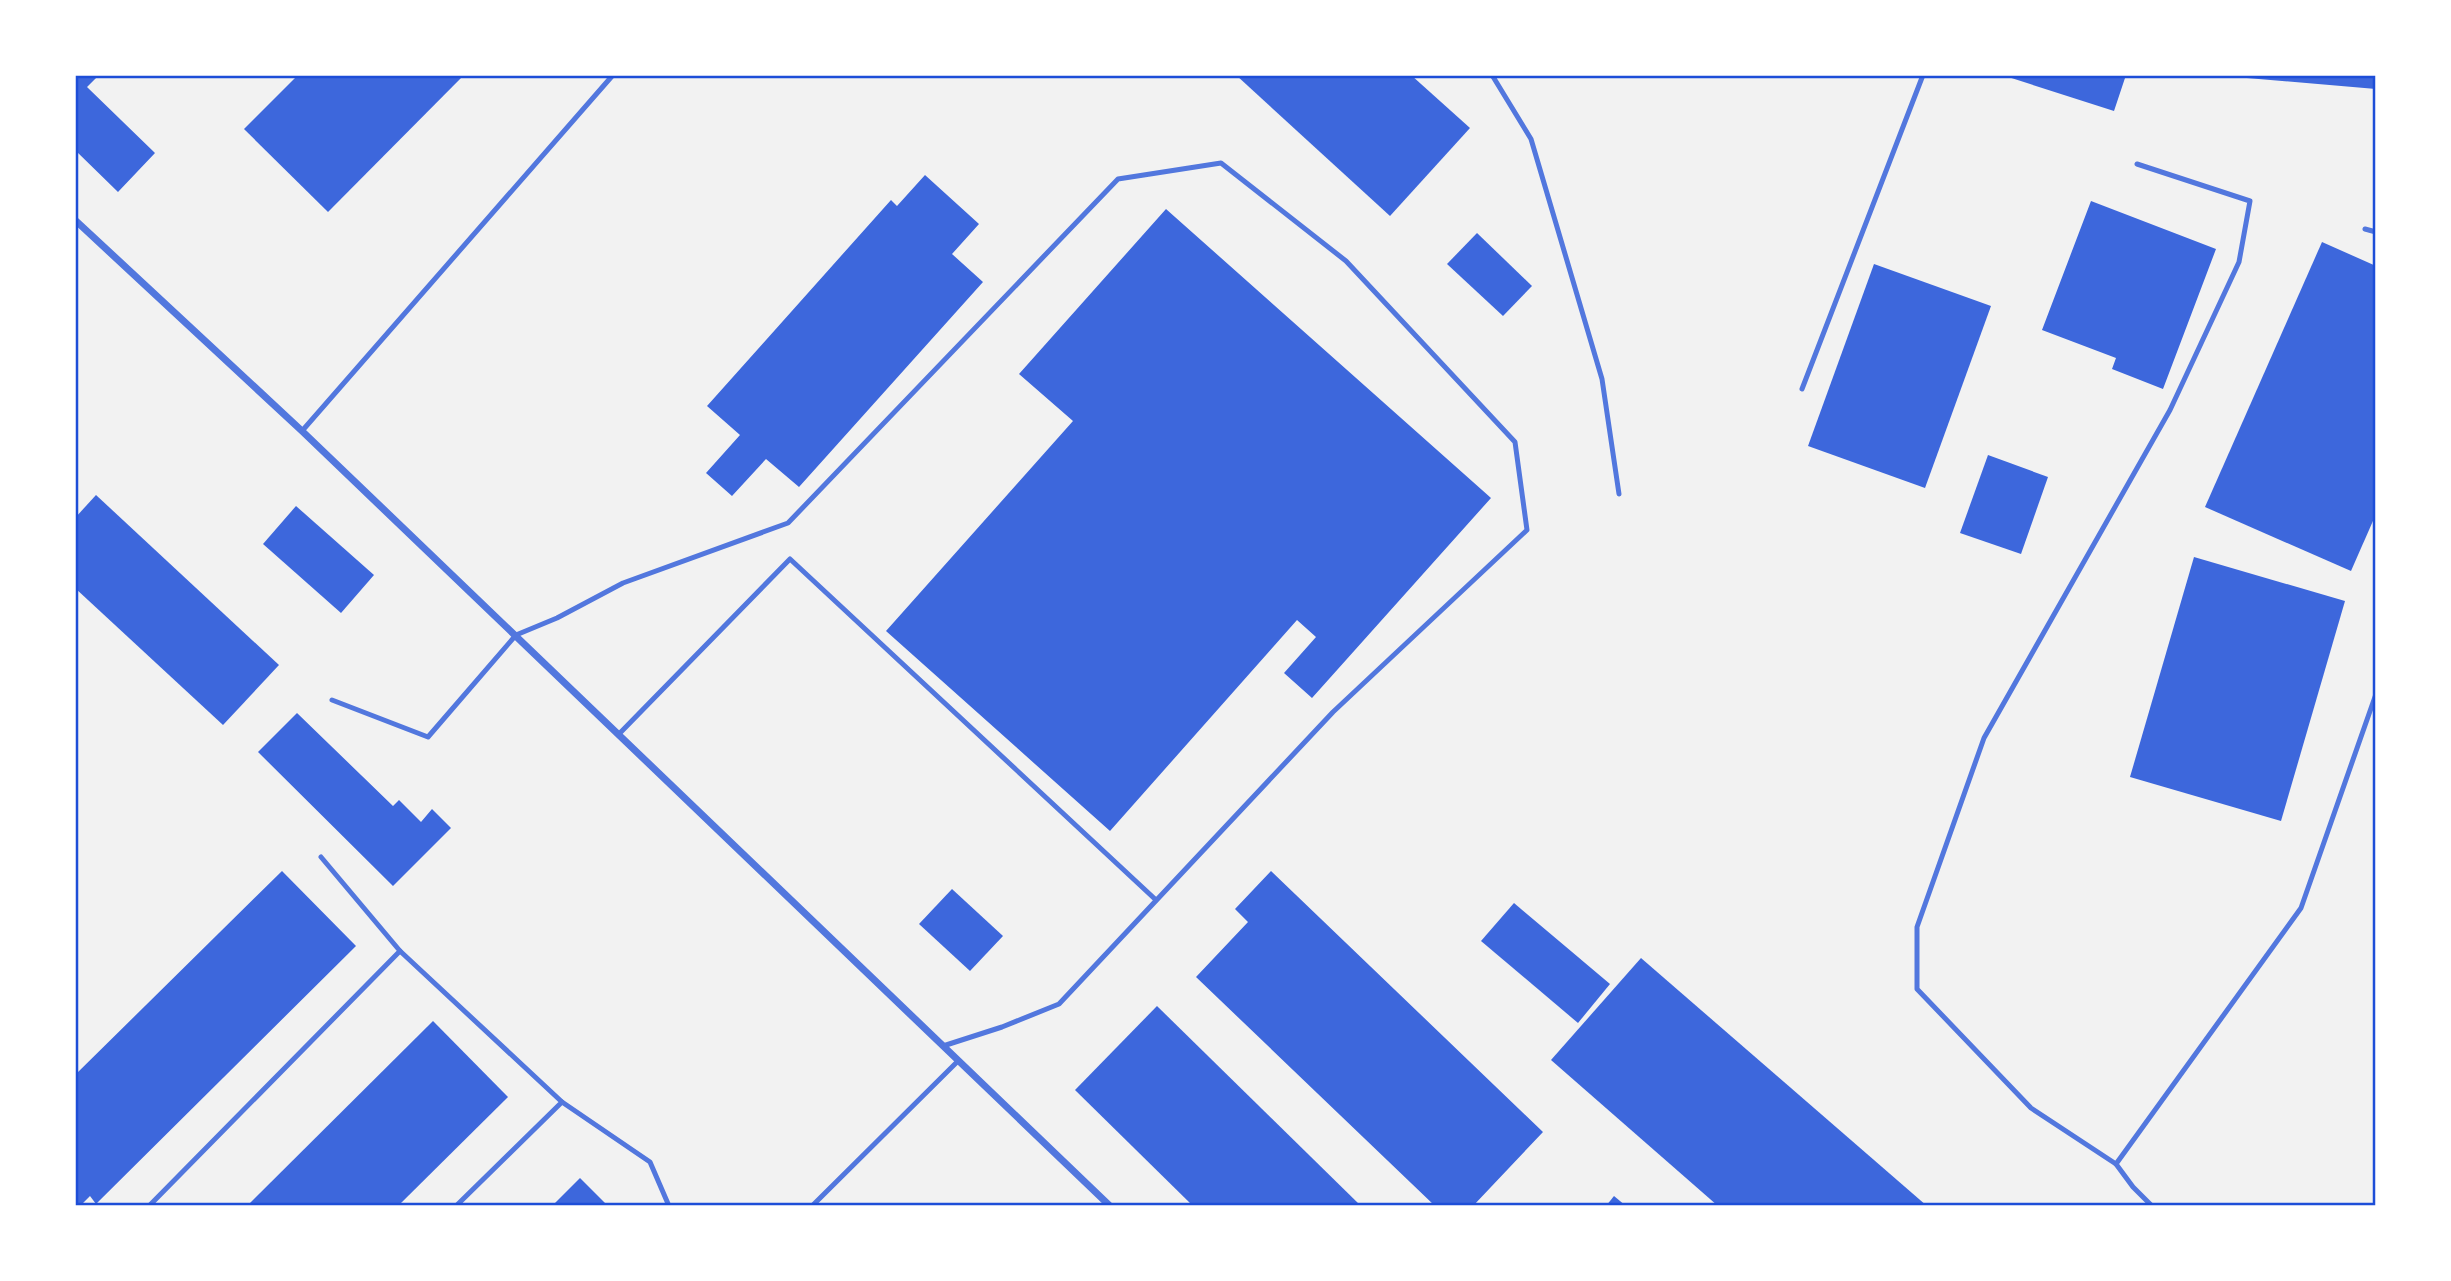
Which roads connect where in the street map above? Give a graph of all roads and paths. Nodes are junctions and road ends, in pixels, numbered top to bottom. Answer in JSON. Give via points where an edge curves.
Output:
{"nodes":[{"id":1,"x":612,"y":75,"type":"edge"},
{"id":2,"x":1492,"y":75,"type":"edge"},
{"id":3,"x":1923,"y":75,"type":"edge"},
{"id":4,"x":2137,"y":164,"type":"dead end"},
{"id":5,"x":75,"y":220,"type":"edge"},
{"id":6,"x":2365,"y":229,"type":"dead end"},
{"id":7,"x":2376,"y":232,"type":"edge"},
{"id":8,"x":1802,"y":389,"type":"dead end"},
{"id":9,"x":302,"y":431,"type":"junction"},
{"id":10,"x":1619,"y":494,"type":"dead end"},
{"id":11,"x":516,"y":635,"type":"junction"},
{"id":12,"x":2376,"y":694,"type":"edge"},
{"id":13,"x":332,"y":699,"type":"dead end"},
{"id":14,"x":619,"y":734,"type":"junction"},
{"id":15,"x":321,"y":857,"type":"dead end"},
{"id":16,"x":1156,"y":900,"type":"junction"},
{"id":17,"x":400,"y":951,"type":"junction"},
{"id":18,"x":943,"y":1046,"type":"junction"},
{"id":19,"x":958,"y":1061,"type":"junction"},
{"id":20,"x":562,"y":1102,"type":"junction"},
{"id":21,"x":2116,"y":1164,"type":"junction"},
{"id":22,"x":149,"y":1206,"type":"edge"},
{"id":23,"x":456,"y":1206,"type":"edge"},
{"id":24,"x":669,"y":1206,"type":"edge"},
{"id":25,"x":812,"y":1206,"type":"edge"},
{"id":26,"x":1110,"y":1206,"type":"edge"},
{"id":27,"x":2152,"y":1206,"type":"edge"}],
"edges":[{"from":1,"to":9,"type":"lane"},
{"from":2,"to":10,"type":"lane","via":[[1531,139],[1602,379]]},
{"from":3,"to":8,"type":"lane"},
{"from":4,"to":21,"type":"lane","via":[[2250,201],[2239,262],[2170,410],[1984,738],[1917,927],[1917,989],[2031,1108]]},
{"from":5,"to":9,"type":"street"},
{"from":6,"to":7,"type":"lane"},
{"from":9,"to":11,"type":"street"},
{"from":11,"to":13,"type":"lane","via":[[428,737]]},
{"from":11,"to":14,"type":"street"},
{"from":11,"to":16,"type":"lane","via":[[623,583],[788,523],[1118,179],[1221,163],[1346,261],[1515,442],[1527,530],[1333,712]]},
{"from":12,"to":21,"type":"lane","via":[[2301,908]]},
{"from":14,"to":16,"type":"lane","via":[[790,559]]},
{"from":14,"to":18,"type":"street"},
{"from":15,"to":17,"type":"lane"},
{"from":16,"to":18,"type":"lane","via":[[1059,1004]]},
{"from":17,"to":20,"type":"lane"},
{"from":17,"to":22,"type":"lane"},
{"from":18,"to":19,"type":"street"},
{"from":19,"to":25,"type":"lane"},
{"from":19,"to":26,"type":"street"},
{"from":20,"to":23,"type":"lane"},
{"from":20,"to":24,"type":"lane","via":[[650,1162]]},
{"from":21,"to":27,"type":"lane"}]}
